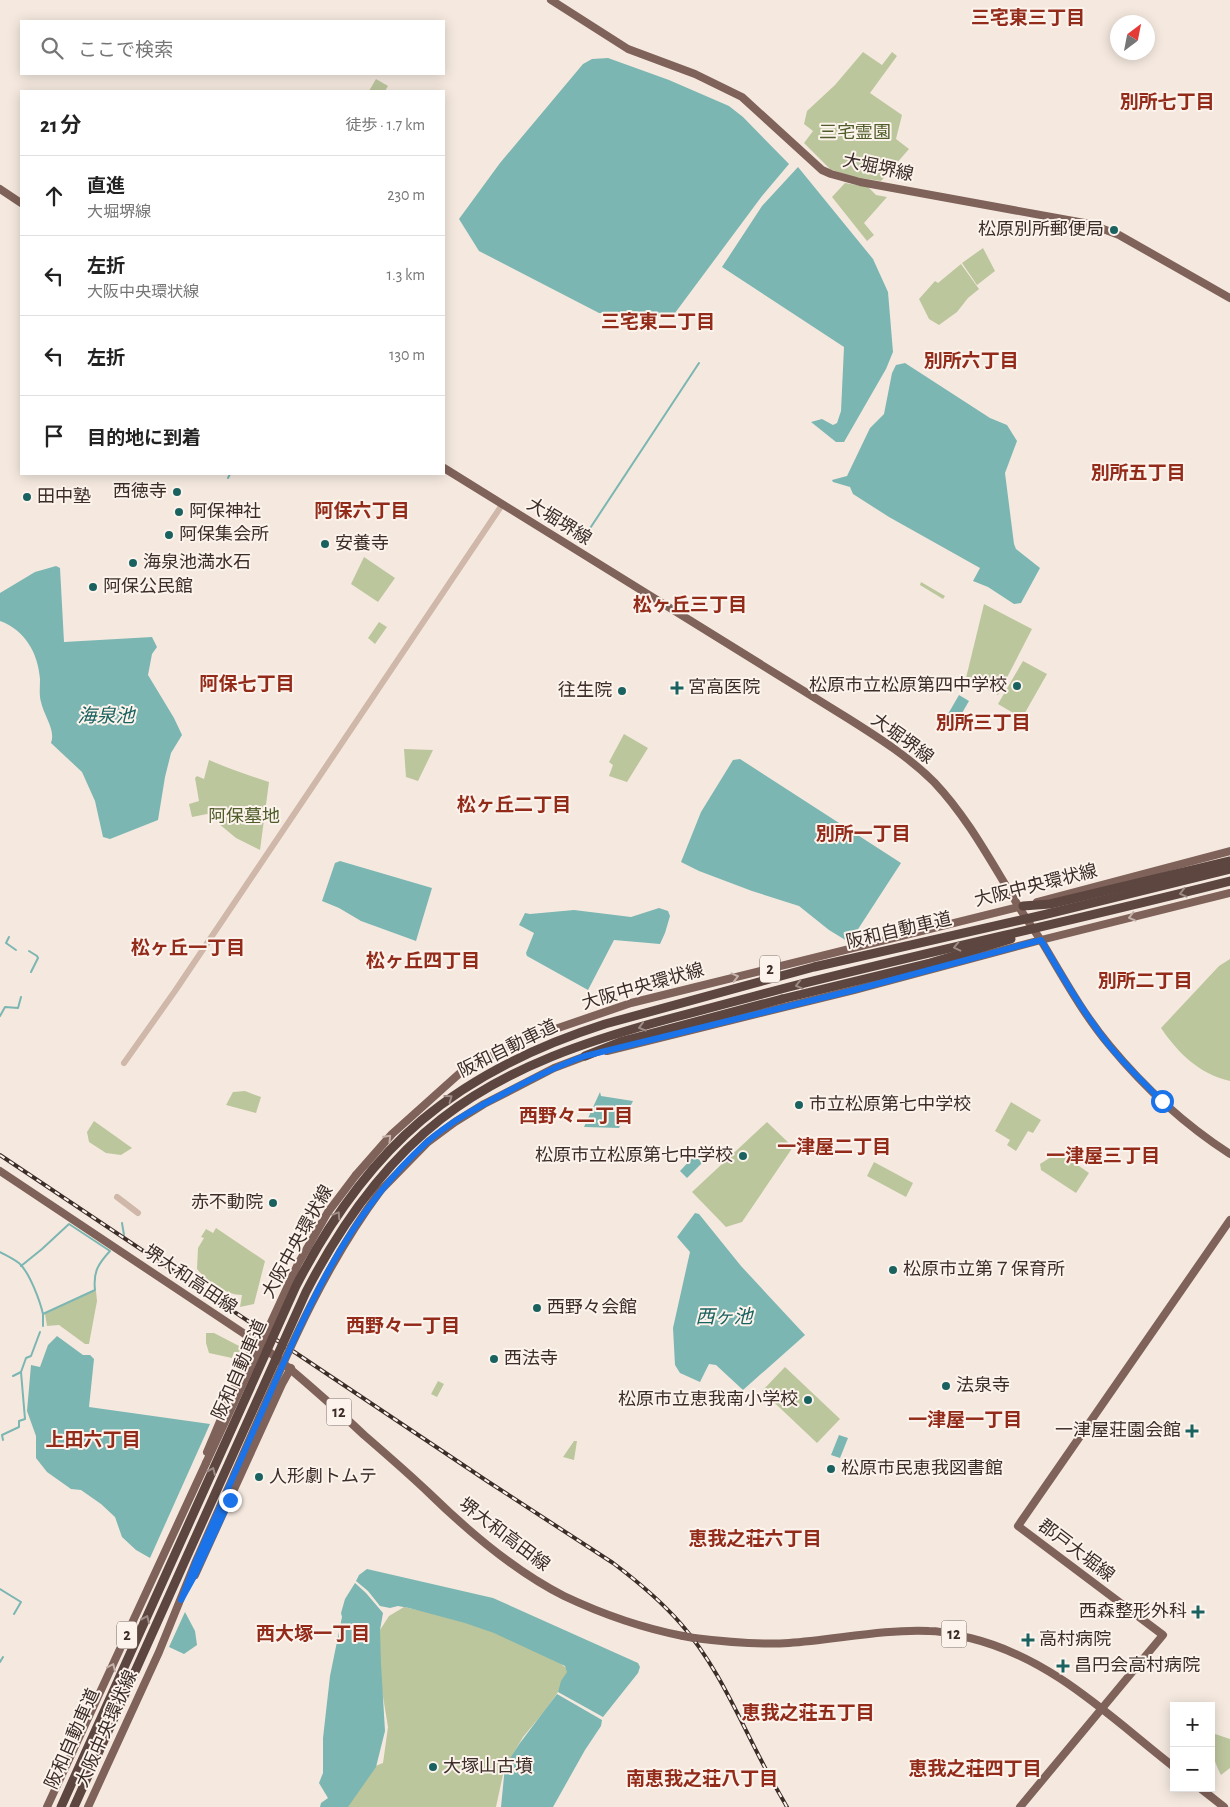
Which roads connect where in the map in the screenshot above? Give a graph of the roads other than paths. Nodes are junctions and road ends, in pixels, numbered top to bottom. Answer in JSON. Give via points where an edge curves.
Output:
{"nodes":[{"id":1,"x":551,"y":0,"type":"edge"},
{"id":2,"x":0,"y":189,"type":"edge"},
{"id":3,"x":20,"y":202,"type":"edge"},
{"id":4,"x":1230,"y":298,"type":"edge"},
{"id":5,"x":445,"y":469,"type":"edge"},
{"id":6,"x":502,"y":505,"type":"junction"},
{"id":7,"x":1230,"y":851,"type":"edge"},
{"id":8,"x":1230,"y":861,"type":"edge"},
{"id":9,"x":1230,"y":869,"type":"edge"},
{"id":10,"x":1230,"y":881,"type":"edge"},
{"id":11,"x":1230,"y":893,"type":"edge"},
{"id":12,"x":1021,"y":906,"type":"junction"},
{"id":13,"x":1054,"y":924,"type":"junction"},
{"id":14,"x":1041,"y":940,"type":"junction"},
{"id":15,"x":585,"y":1056,"type":"junction"},
{"id":16,"x":124,"y":1063,"type":"dead end"},
{"id":17,"x":1230,"y":1154,"type":"edge"},
{"id":18,"x":0,"y":1171,"type":"edge"},
{"id":19,"x":117,"y":1197,"type":"dead end"},
{"id":20,"x":138,"y":1213,"type":"dead end"},
{"id":21,"x":1230,"y":1220,"type":"edge"},
{"id":22,"x":254,"y":1341,"type":"junction"},
{"id":23,"x":291,"y":1368,"type":"junction"},
{"id":24,"x":148,"y":1586,"type":"junction"},
{"id":25,"x":181,"y":1600,"type":"junction"},
{"id":26,"x":1102,"y":1709,"type":"junction"},
{"id":27,"x":1170,"y":1764,"type":"edge"},
{"id":28,"x":1205,"y":1792,"type":"edge"},
{"id":29,"x":47,"y":1807,"type":"edge"},
{"id":30,"x":60,"y":1807,"type":"edge"},
{"id":31,"x":74,"y":1807,"type":"edge"},
{"id":32,"x":88,"y":1807,"type":"edge"},
{"id":33,"x":1020,"y":1807,"type":"edge"},
{"id":34,"x":1224,"y":1807,"type":"edge"}],
"edges":[{"from":1,"to":4,"type":"main road","name":"大堀堺線","via":[[628,49],[742,97],[822,170],[831,174],[1090,224],[1119,235]]},
{"from":2,"to":3,"type":"main road"},
{"from":5,"to":6,"type":"main road","name":"大堀堺線"},
{"from":6,"to":12,"type":"main road","name":"大堀堺線","via":[[912,762],[934,782],[971,829]]},
{"from":6,"to":16,"type":"street"},
{"from":7,"to":12,"type":"main road","name":"大阪中央環状線","number":"2"},
{"from":8,"to":12,"type":"highway","via":[[1050,904]]},
{"from":30,"to":9,"type":"highway","name":"阪和自動車道","one_way":true,"bridge":true,"via":[[309,1260],[361,1181],[404,1134],[432,1111],[517,1058],[605,1024],[805,970]]},
{"from":10,"to":13,"type":"highway","name":"阪和自動車道","one_way":true,"bridge":true},
{"from":11,"to":14,"type":"main road","name":"大阪中央環状線","number":"2","one_way":true},
{"from":12,"to":14,"type":"main road","name":"大堀堺線"},
{"from":24,"to":12,"type":"main road","name":"大阪中央環状線","number":"2","one_way":true,"bridge":true,"via":[[298,1264],[328,1212],[392,1134],[460,1073],[526,1039],[631,1003]]},
{"from":13,"to":15,"type":"highway","bridge":true,"via":[[980,950],[622,1041]]},
{"from":13,"to":31,"type":"highway","name":"阪和自動車道","one_way":true,"bridge":true,"via":[[754,996],[584,1044],[491,1085],[416,1140],[354,1210],[322,1260]]},
{"from":14,"to":15,"type":"main road","name":"大阪中央環状線","number":"2"},
{"from":14,"to":17,"type":"main road","name":"大堀堺線","via":[[1076,1000],[1109,1046],[1162,1101]]},
{"from":15,"to":25,"type":"main road","name":"大阪中央環状線","number":"2","bridge":true,"via":[[530,1080],[455,1122],[428,1142],[381,1190],[348,1235],[317,1291]]},
{"from":18,"to":22,"type":"main road","name":"堺大和高田線","number":"12"},
{"from":19,"to":20,"type":"street"},
{"from":21,"to":26,"type":"main road","name":"郡戸大堀線","via":[[1018,1526],[1163,1635]]},
{"from":22,"to":23,"type":"main road","name":"堺大和高田線","number":"12"},
{"from":22,"to":24,"type":"main road"},
{"from":23,"to":25,"type":"main road","via":[[211,1543]]},
{"from":23,"to":26,"type":"main road","name":"堺大和高田線","number":"12","bridge":true,"via":[[485,1543],[563,1596],[601,1612],[683,1636],[754,1644],[929,1631],[958,1635],[1001,1648],[1042,1666]]},
{"from":29,"to":24,"type":"main road","name":"大阪中央環状線","number":"2","one_way":true},
{"from":25,"to":32,"type":"main road","name":"大阪中央環状線","number":"2"},
{"from":26,"to":27,"type":"main road","name":"堺大和高田線","number":"12"},
{"from":26,"to":33,"type":"main road","name":"郡戸大堀線"},
{"from":28,"to":34,"type":"main road"}]}
